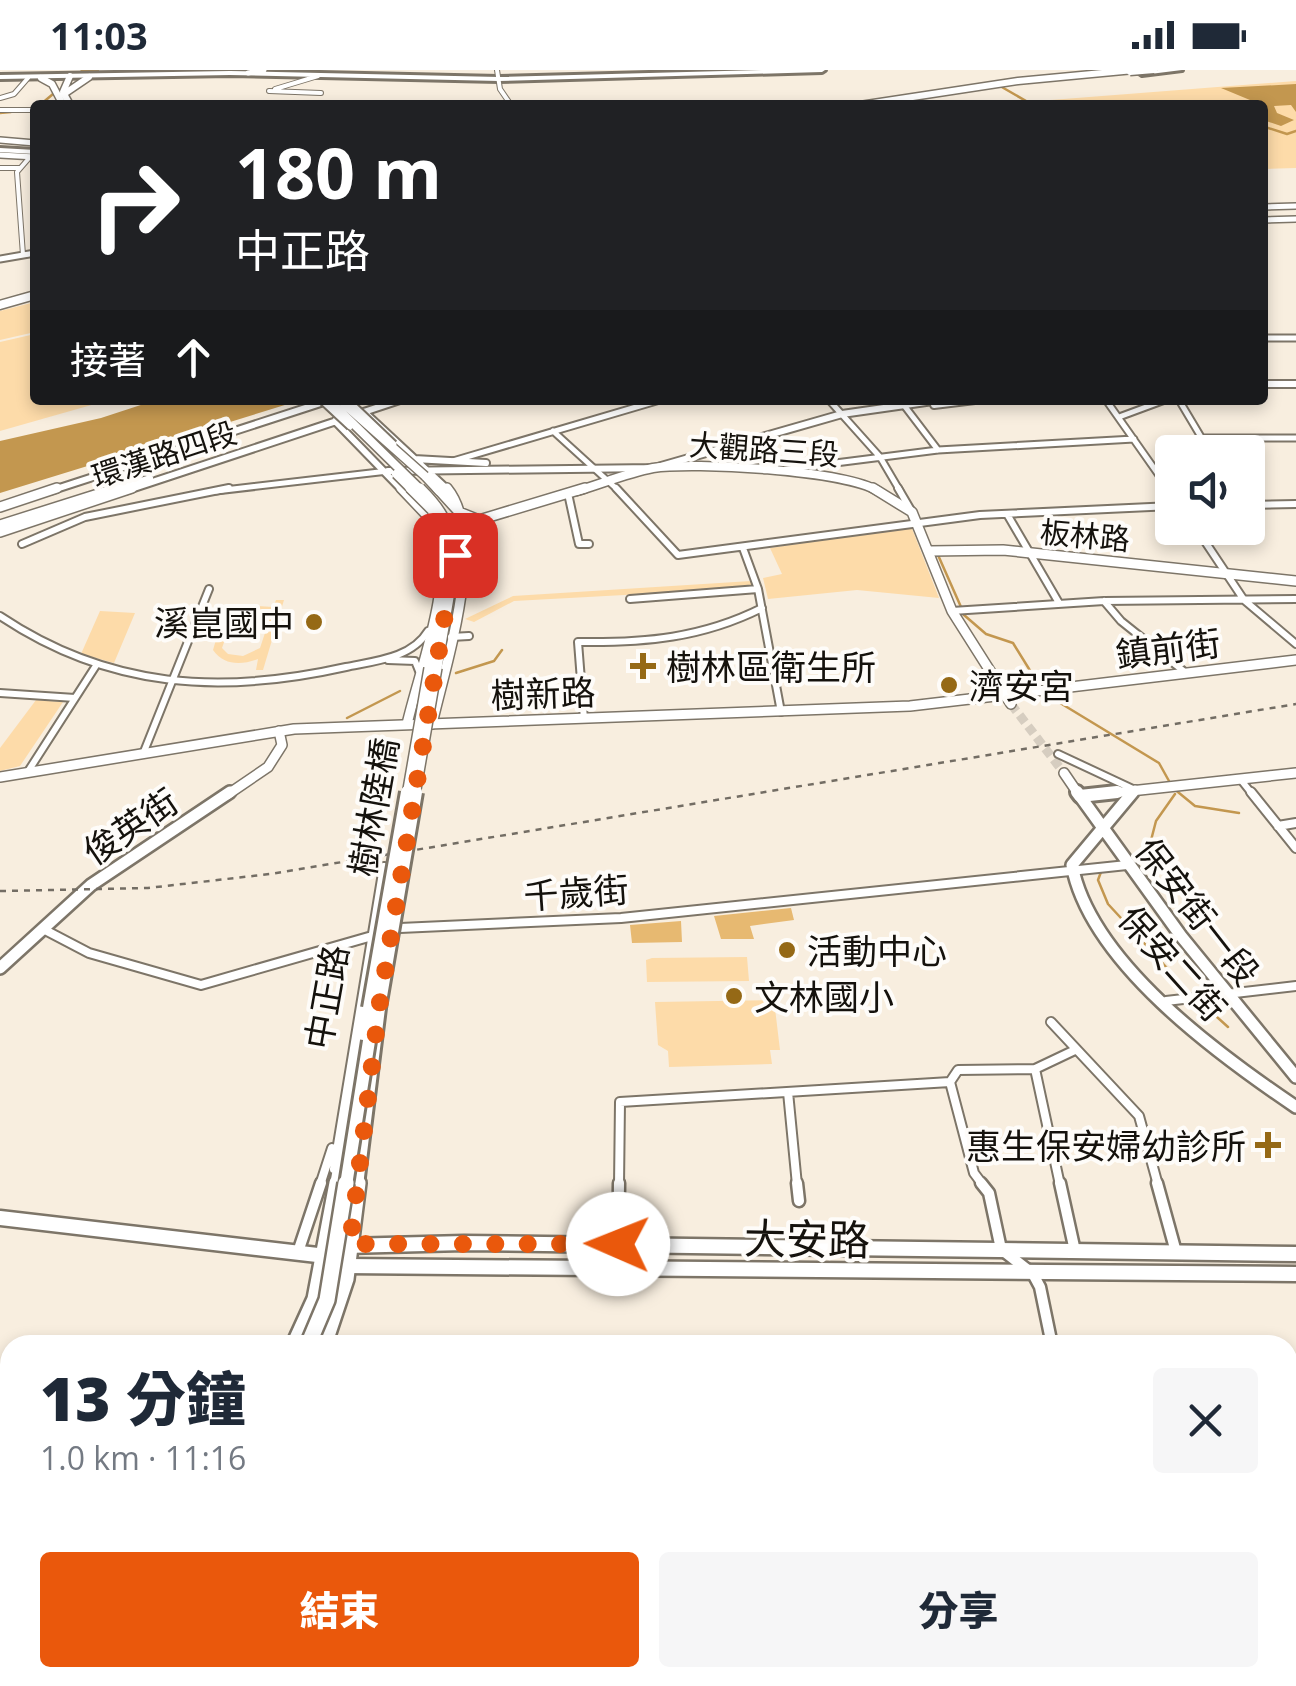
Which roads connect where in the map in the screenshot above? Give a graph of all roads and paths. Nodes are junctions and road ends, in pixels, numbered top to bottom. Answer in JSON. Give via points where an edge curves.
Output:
{"nodes":[{"id":1,"x":262,"y":70,"type":"edge"},
{"id":2,"x":793,"y":70,"type":"edge"},
{"id":3,"x":822,"y":70,"type":"edge"},
{"id":4,"x":1134,"y":70,"type":"edge"},
{"id":5,"x":1154,"y":70,"type":"edge"},
{"id":6,"x":1180,"y":70,"type":"edge"},
{"id":7,"x":238,"y":71,"type":"edge"},
{"id":8,"x":1048,"y":71,"type":"edge"},
{"id":9,"x":248,"y":72,"type":"edge"},
{"id":10,"x":735,"y":72,"type":"edge"},
{"id":11,"x":1089,"y":73,"type":"edge"},
{"id":12,"x":353,"y":74,"type":"edge"},
{"id":13,"x":31,"y":75,"type":"edge"},
{"id":14,"x":498,"y":75,"type":"edge"},
{"id":15,"x":0,"y":76,"type":"edge"},
{"id":16,"x":318,"y":76,"type":"junction"},
{"id":17,"x":1075,"y":76,"type":"junction"},
{"id":18,"x":66,"y":77,"type":"junction"},
{"id":19,"x":89,"y":77,"type":"junction"},
{"id":20,"x":41,"y":78,"type":"junction"},
{"id":21,"x":1058,"y":78,"type":"junction"},
{"id":22,"x":1043,"y":80,"type":"junction"},
{"id":23,"x":1020,"y":82,"type":"junction"},
{"id":24,"x":55,"y":88,"type":"junction"},
{"id":25,"x":321,"y":93,"type":"dead end"},
{"id":26,"x":937,"y":93,"type":"junction"},
{"id":27,"x":64,"y":94,"type":"junction"},
{"id":28,"x":0,"y":98,"type":"edge"},
{"id":29,"x":61,"y":100,"type":"edge"},
{"id":30,"x":68,"y":100,"type":"edge"},
{"id":31,"x":509,"y":100,"type":"edge"},
{"id":32,"x":886,"y":100,"type":"edge"},
{"id":33,"x":896,"y":100,"type":"edge"},
{"id":34,"x":899,"y":100,"type":"edge"},
{"id":35,"x":0,"y":110,"type":"edge"},
{"id":36,"x":30,"y":110,"type":"edge"},
{"id":37,"x":0,"y":149,"type":"edge"},
{"id":38,"x":30,"y":151,"type":"edge"},
{"id":39,"x":30,"y":151,"type":"edge"},
{"id":40,"x":30,"y":156,"type":"edge"},
{"id":41,"x":0,"y":168,"type":"edge"},
{"id":42,"x":20,"y":168,"type":"junction"},
{"id":43,"x":1296,"y":206,"type":"edge"},
{"id":44,"x":1268,"y":208,"type":"edge"},
{"id":45,"x":1268,"y":220,"type":"edge"},
{"id":46,"x":1296,"y":220,"type":"edge"},
{"id":47,"x":30,"y":254,"type":"edge"},
{"id":48,"x":23,"y":255,"type":"junction"},
{"id":49,"x":0,"y":259,"type":"edge"},
{"id":50,"x":30,"y":298,"type":"edge"},
{"id":51,"x":0,"y":307,"type":"edge"},
{"id":52,"x":1268,"y":338,"type":"edge"},
{"id":53,"x":1296,"y":338,"type":"edge"},
{"id":54,"x":1268,"y":385,"type":"edge"},
{"id":55,"x":1296,"y":385,"type":"edge"},
{"id":56,"x":322,"y":405,"type":"edge"},
{"id":57,"x":337,"y":405,"type":"edge"},
{"id":58,"x":337,"y":405,"type":"edge"},
{"id":59,"x":339,"y":405,"type":"edge"},
{"id":60,"x":340,"y":405,"type":"edge"},
{"id":61,"x":385,"y":405,"type":"edge"},
{"id":62,"x":642,"y":405,"type":"edge"},
{"id":63,"x":646,"y":405,"type":"edge"},
{"id":64,"x":834,"y":405,"type":"edge"},
{"id":65,"x":898,"y":405,"type":"edge"},
{"id":66,"x":904,"y":405,"type":"edge"},
{"id":67,"x":1110,"y":405,"type":"edge"},
{"id":68,"x":1152,"y":405,"type":"edge"},
{"id":69,"x":1182,"y":405,"type":"edge"},
{"id":70,"x":364,"y":412,"type":"junction"},
{"id":71,"x":654,"y":412,"type":"dead end"},
{"id":72,"x":844,"y":415,"type":"junction"},
{"id":73,"x":1119,"y":418,"type":"junction"},
{"id":74,"x":335,"y":421,"type":"junction"},
{"id":75,"x":350,"y":427,"type":"junction"},
{"id":76,"x":384,"y":431,"type":"junction"},
{"id":77,"x":553,"y":431,"type":"junction"},
{"id":78,"x":1199,"y":435,"type":"edge"},
{"id":79,"x":1265,"y":438,"type":"edge"},
{"id":80,"x":1296,"y":438,"type":"edge"},
{"id":81,"x":1134,"y":439,"type":"junction"},
{"id":82,"x":356,"y":440,"type":"junction"},
{"id":83,"x":938,"y":450,"type":"junction"},
{"id":84,"x":880,"y":458,"type":"junction"},
{"id":85,"x":413,"y":459,"type":"junction"},
{"id":86,"x":452,"y":462,"type":"junction"},
{"id":87,"x":497,"y":466,"type":"junction"},
{"id":88,"x":654,"y":468,"type":"junction"},
{"id":89,"x":666,"y":468,"type":"junction"},
{"id":90,"x":593,"y":469,"type":"junction"},
{"id":91,"x":1155,"y":469,"type":"edge"},
{"id":92,"x":779,"y":470,"type":"junction"},
{"id":93,"x":388,"y":471,"type":"junction"},
{"id":94,"x":424,"y":472,"type":"junction"},
{"id":95,"x":170,"y":476,"type":"junction"},
{"id":96,"x":610,"y":483,"type":"junction"},
{"id":97,"x":570,"y":498,"type":"junction"},
{"id":98,"x":1265,"y":504,"type":"edge"},
{"id":99,"x":1296,"y":504,"type":"edge"},
{"id":100,"x":0,"y":507,"type":"edge"},
{"id":101,"x":1155,"y":507,"type":"edge"},
{"id":102,"x":456,"y":508,"type":"junction"},
{"id":103,"x":912,"y":512,"type":"junction"},
{"id":104,"x":1007,"y":514,"type":"junction"},
{"id":105,"x":917,"y":523,"type":"junction"},
{"id":106,"x":0,"y":525,"type":"edge"},
{"id":107,"x":464,"y":528,"type":"junction"},
{"id":108,"x":0,"y":532,"type":"edge"},
{"id":109,"x":442,"y":533,"type":"junction"},
{"id":110,"x":22,"y":544,"type":"dead end"},
{"id":111,"x":588,"y":544,"type":"dead end"},
{"id":112,"x":1208,"y":545,"type":"edge"},
{"id":113,"x":743,"y":548,"type":"junction"},
{"id":114,"x":930,"y":551,"type":"junction"},
{"id":115,"x":1034,"y":554,"type":"junction"},
{"id":116,"x":1228,"y":574,"type":"junction"},
{"id":117,"x":1296,"y":582,"type":"edge"},
{"id":118,"x":209,"y":589,"type":"dead end"},
{"id":119,"x":758,"y":589,"type":"junction"},
{"id":120,"x":459,"y":596,"type":"junction"},
{"id":121,"x":630,"y":599,"type":"dead end"},
{"id":122,"x":1296,"y":599,"type":"edge"},
{"id":123,"x":1104,"y":600,"type":"junction"},
{"id":124,"x":1244,"y":600,"type":"junction"},
{"id":125,"x":1059,"y":603,"type":"junction"},
{"id":126,"x":762,"y":608,"type":"junction"},
{"id":127,"x":444,"y":611,"type":"junction"},
{"id":128,"x":953,"y":611,"type":"junction"},
{"id":129,"x":0,"y":616,"type":"edge"},
{"id":130,"x":428,"y":631,"type":"junction"},
{"id":131,"x":469,"y":636,"type":"dead end"},
{"id":132,"x":451,"y":637,"type":"junction"},
{"id":133,"x":1296,"y":644,"type":"edge"},
{"id":134,"x":1296,"y":660,"type":"edge"},
{"id":135,"x":369,"y":662,"type":"junction"},
{"id":136,"x":96,"y":664,"type":"junction"},
{"id":137,"x":428,"y":669,"type":"junction"},
{"id":138,"x":1186,"y":673,"type":"junction"},
{"id":139,"x":172,"y":680,"type":"junction"},
{"id":140,"x":0,"y":693,"type":"edge"},
{"id":141,"x":75,"y":698,"type":"junction"},
{"id":142,"x":1008,"y":700,"type":"junction"},
{"id":143,"x":781,"y":712,"type":"junction"},
{"id":144,"x":584,"y":719,"type":"junction"},
{"id":145,"x":407,"y":724,"type":"junction"},
{"id":146,"x":432,"y":724,"type":"junction"},
{"id":147,"x":279,"y":730,"type":"junction"},
{"id":148,"x":143,"y":754,"type":"junction"},
{"id":149,"x":1058,"y":754,"type":"dead end"},
{"id":150,"x":27,"y":773,"type":"junction"},
{"id":151,"x":1064,"y":773,"type":"tunnel mouth"},
{"id":152,"x":1296,"y":773,"type":"edge"},
{"id":153,"x":0,"y":777,"type":"edge"},
{"id":154,"x":1241,"y":780,"type":"junction"},
{"id":155,"x":1136,"y":790,"type":"junction"},
{"id":156,"x":1080,"y":796,"type":"junction"},
{"id":157,"x":1296,"y":823,"type":"edge"},
{"id":158,"x":1278,"y":826,"type":"junction"},
{"id":159,"x":1104,"y":831,"type":"junction"},
{"id":160,"x":1296,"y":848,"type":"edge"},
{"id":161,"x":1118,"y":864,"type":"junction"},
{"id":162,"x":384,"y":868,"type":"dead end"},
{"id":163,"x":1072,"y":873,"type":"junction"},
{"id":164,"x":45,"y":930,"type":"junction"},
{"id":165,"x":370,"y":932,"type":"junction"},
{"id":166,"x":0,"y":968,"type":"edge"},
{"id":167,"x":1296,"y":986,"type":"edge"},
{"id":168,"x":1226,"y":992,"type":"junction"},
{"id":169,"x":1166,"y":1002,"type":"junction"},
{"id":170,"x":374,"y":1008,"type":"junction"},
{"id":171,"x":1050,"y":1022,"type":"dead end"},
{"id":172,"x":1075,"y":1050,"type":"junction"},
{"id":173,"x":1035,"y":1069,"type":"junction"},
{"id":174,"x":1296,"y":1077,"type":"edge"},
{"id":175,"x":950,"y":1082,"type":"junction"},
{"id":176,"x":788,"y":1092,"type":"junction"},
{"id":177,"x":1296,"y":1107,"type":"edge"},
{"id":178,"x":335,"y":1139,"type":"junction"},
{"id":179,"x":332,"y":1197,"type":"junction"},
{"id":180,"x":799,"y":1201,"type":"dead end"},
{"id":181,"x":0,"y":1218,"type":"edge"},
{"id":182,"x":350,"y":1244,"type":"junction"},
{"id":183,"x":618,"y":1244,"type":"junction"},
{"id":184,"x":1001,"y":1249,"type":"junction"},
{"id":185,"x":1075,"y":1251,"type":"junction"},
{"id":186,"x":298,"y":1252,"type":"junction"},
{"id":187,"x":1176,"y":1252,"type":"junction"},
{"id":188,"x":321,"y":1254,"type":"junction"},
{"id":189,"x":1296,"y":1254,"type":"edge"},
{"id":190,"x":348,"y":1266,"type":"junction"},
{"id":191,"x":618,"y":1269,"type":"junction"},
{"id":192,"x":1033,"y":1274,"type":"junction"},
{"id":193,"x":1296,"y":1274,"type":"edge"},
{"id":194,"x":299,"y":1335,"type":"edge"},
{"id":195,"x":312,"y":1335,"type":"edge"},
{"id":196,"x":327,"y":1335,"type":"edge"},
{"id":197,"x":1050,"y":1335,"type":"edge"}],
"edges":[{"from":1,"to":7,"type":"main road"},
{"from":1,"to":9,"type":"street"},
{"from":1,"to":12,"type":"main road"},
{"from":2,"to":10,"type":"main road"},
{"from":3,"to":10,"type":"main road"},
{"from":4,"to":23,"type":"main road","bridge":true},
{"from":5,"to":11,"type":"street"},
{"from":5,"to":21,"type":"main road","bridge":true},
{"from":6,"to":23,"type":"main road","bridge":true},
{"from":7,"to":9,"type":"street"},
{"from":7,"to":18,"type":"main road"},
{"from":8,"to":17,"type":"street"},
{"from":8,"to":21,"type":"street"},
{"from":8,"to":22,"type":"street"},
{"from":9,"to":16,"type":"main road"},
{"from":9,"to":19,"type":"main road"},
{"from":10,"to":14,"type":"main road"},
{"from":11,"to":17,"type":"street"},
{"from":12,"to":14,"type":"main road"},
{"from":12,"to":16,"type":"main road"},
{"from":13,"to":15,"type":"main road"},
{"from":13,"to":18,"type":"main road"},
{"from":13,"to":20,"type":"main road"},
{"from":13,"to":28,"type":"street","via":[[14,94]]},
{"from":14,"to":31,"type":"street"},
{"from":16,"to":25,"type":"street","via":[[269,91]]},
{"from":17,"to":21,"type":"street"},
{"from":18,"to":19,"type":"main road"},
{"from":18,"to":20,"type":"main road"},
{"from":18,"to":24,"type":"main road"},
{"from":18,"to":27,"type":"main road"},
{"from":19,"to":27,"type":"main road"},
{"from":20,"to":24,"type":"main road"},
{"from":21,"to":22,"type":"street"},
{"from":21,"to":23,"type":"main road","bridge":true},
{"from":22,"to":26,"type":"street"},
{"from":23,"to":34,"type":"main road","bridge":true},
{"from":24,"to":29,"type":"main road"},
{"from":26,"to":32,"type":"street"},
{"from":26,"to":33,"type":"street"},
{"from":27,"to":30,"type":"main road"},
{"from":35,"to":36,"type":"street"},
{"from":37,"to":38,"type":"main road"},
{"from":37,"to":39,"type":"main road"},
{"from":40,"to":42,"type":"street"},
{"from":41,"to":42,"type":"street"},
{"from":42,"to":48,"type":"street"},
{"from":43,"to":44,"type":"street"},
{"from":45,"to":46,"type":"street"},
{"from":47,"to":48,"type":"street"},
{"from":48,"to":49,"type":"street"},
{"from":50,"to":51,"type":"main road"},
{"from":52,"to":53,"type":"street"},
{"from":54,"to":55,"type":"street"},
{"from":56,"to":100,"type":"street"},
{"from":57,"to":75,"type":"main road","bridge":true},
{"from":58,"to":75,"type":"street","bridge":true},
{"from":59,"to":127,"type":"main road","name":"樹林陸橋","bridge":true,"via":[[450,510],[457,531]]},
{"from":60,"to":94,"type":"main road","bridge":true},
{"from":61,"to":70,"type":"street","name":"環漢路四段"},
{"from":62,"to":77,"type":"street"},
{"from":63,"to":71,"type":"street"},
{"from":64,"to":72,"type":"street"},
{"from":65,"to":72,"type":"street"},
{"from":66,"to":83,"type":"street"},
{"from":67,"to":73,"type":"street"},
{"from":68,"to":73,"type":"street"},
{"from":69,"to":78,"type":"street"},
{"from":70,"to":74,"type":"street","name":"環漢路四段"},
{"from":70,"to":76,"type":"street"},
{"from":72,"to":84,"type":"street"},
{"from":72,"to":88,"type":"street"},
{"from":72,"to":89,"type":"street"},
{"from":73,"to":81,"type":"street"},
{"from":74,"to":82,"type":"street"},
{"from":74,"to":95,"type":"street","name":"環漢路四段"},
{"from":75,"to":109,"type":"main road","bridge":true,"via":[[432,510]]},
{"from":76,"to":82,"type":"street"},
{"from":76,"to":85,"type":"street"},
{"from":77,"to":86,"type":"street"},
{"from":77,"to":90,"type":"street"},
{"from":79,"to":80,"type":"street"},
{"from":81,"to":83,"type":"street"},
{"from":81,"to":91,"type":"street"},
{"from":82,"to":93,"type":"street"},
{"from":83,"to":84,"type":"street"},
{"from":84,"to":92,"type":"street"},
{"from":84,"to":103,"type":"street"},
{"from":85,"to":86,"type":"street","name":"大觀路三段"},
{"from":85,"to":94,"type":"street"},
{"from":86,"to":87,"type":"street","name":"大觀路三段"},
{"from":87,"to":90,"type":"street","name":"大觀路三段"},
{"from":87,"to":94,"type":"street","name":"大觀路三段"},
{"from":88,"to":89,"type":"main road","name":"大觀路三段"},
{"from":88,"to":90,"type":"street","name":"大觀路三段"},
{"from":88,"to":96,"type":"main road"},
{"from":89,"to":92,"type":"main road","name":"大觀路三段"},
{"from":89,"to":96,"type":"main road"},
{"from":90,"to":96,"type":"street"},
{"from":92,"to":103,"type":"main road","name":"大觀路三段","via":[[863,482]]},
{"from":93,"to":94,"type":"street","name":"大觀路三段"},
{"from":93,"to":109,"type":"street"},
{"from":93,"to":110,"type":"street","via":[[256,483],[85,518]]},
{"from":94,"to":102,"type":"main road"},
{"from":95,"to":106,"type":"street","via":[[137,480]]},
{"from":95,"to":108,"type":"street","name":"環漢路四段"},
{"from":96,"to":97,"type":"main road"},
{"from":96,"to":102,"type":"main road","via":[[479,520]]},
{"from":96,"to":113,"type":"street","via":[[678,555]]},
{"from":97,"to":107,"type":"main road"},
{"from":97,"to":111,"type":"street","via":[[580,544]]},
{"from":98,"to":99,"type":"street"},
{"from":101,"to":104,"type":"street"},
{"from":102,"to":107,"type":"street"},
{"from":103,"to":105,"type":"main road"},
{"from":104,"to":105,"type":"street"},
{"from":104,"to":115,"type":"street"},
{"from":105,"to":113,"type":"street"},
{"from":105,"to":114,"type":"main road"},
{"from":107,"to":109,"type":"main road"},
{"from":107,"to":120,"type":"street"},
{"from":109,"to":127,"type":"street"},
{"from":109,"to":130,"type":"street"},
{"from":112,"to":116,"type":"street"},
{"from":113,"to":119,"type":"street"},
{"from":114,"to":115,"type":"street","name":"板林路"},
{"from":114,"to":128,"type":"main road"},
{"from":115,"to":116,"type":"street","name":"板林路"},
{"from":115,"to":125,"type":"street"},
{"from":116,"to":117,"type":"street","name":"板林路"},
{"from":116,"to":124,"type":"street"},
{"from":118,"to":139,"type":"street"},
{"from":119,"to":121,"type":"street"},
{"from":119,"to":126,"type":"street"},
{"from":120,"to":127,"type":"street"},
{"from":120,"to":132,"type":"street"},
{"from":122,"to":124,"type":"street"},
{"from":123,"to":124,"type":"street"},
{"from":123,"to":125,"type":"street"},
{"from":123,"to":138,"type":"street"},
{"from":124,"to":133,"type":"street"},
{"from":125,"to":128,"type":"street"},
{"from":126,"to":143,"type":"street"},
{"from":126,"to":144,"type":"street","via":[[685,640],[578,642]]},
{"from":127,"to":137,"type":"main road","name":"樹林陸橋"},
{"from":128,"to":142,"type":"main road"},
{"from":129,"to":136,"type":"street","via":[[42,645]]},
{"from":130,"to":135,"type":"street","via":[[419,644]]},
{"from":130,"to":137,"type":"street"},
{"from":131,"to":132,"type":"street"},
{"from":132,"to":146,"type":"street"},
{"from":134,"to":138,"type":"street","name":"鎮前街"},
{"from":135,"to":137,"type":"street","via":[[405,658]]},
{"from":135,"to":139,"type":"street","via":[[239,685]]},
{"from":136,"to":139,"type":"street"},
{"from":136,"to":141,"type":"street"},
{"from":137,"to":145,"type":"street"},
{"from":137,"to":170,"type":"main road","name":"樹林陸橋","bridge":true},
{"from":138,"to":142,"type":"street","name":"鎮前街"},
{"from":139,"to":148,"type":"street"},
{"from":140,"to":141,"type":"street"},
{"from":141,"to":150,"type":"street"},
{"from":142,"to":143,"type":"main road","name":"樹新路"},
{"from":143,"to":144,"type":"main road","name":"樹新路"},
{"from":144,"to":146,"type":"main road","name":"樹新路"},
{"from":145,"to":146,"type":"main road","name":"樹新路"},
{"from":145,"to":147,"type":"main road","name":"樹新路"},
{"from":147,"to":148,"type":"main road","name":"樹新路"},
{"from":147,"to":164,"type":"street","name":"俊英街","via":[[282,746],[268,768],[91,886]]},
{"from":148,"to":150,"type":"main road","name":"樹新路"},
{"from":149,"to":155,"type":"street"},
{"from":150,"to":153,"type":"main road","name":"樹新路"},
{"from":151,"to":156,"type":"main road","name":"保安街一段"},
{"from":152,"to":154,"type":"main road"},
{"from":154,"to":155,"type":"main road"},
{"from":154,"to":158,"type":"street"},
{"from":155,"to":156,"type":"main road"},
{"from":155,"to":159,"type":"street"},
{"from":156,"to":159,"type":"street","name":"保安街一段"},
{"from":157,"to":158,"type":"street"},
{"from":158,"to":160,"type":"street"},
{"from":159,"to":161,"type":"street","name":"保安街一段"},
{"from":159,"to":163,"type":"street"},
{"from":161,"to":163,"type":"street","name":"千歲街"},
{"from":161,"to":168,"type":"street","name":"保安街一段"},
{"from":162,"to":165,"type":"street","name":"中正路"},
{"from":163,"to":165,"type":"street","name":"千歲街","via":[[621,918]]},
{"from":163,"to":169,"type":"street","name":"保安二街","via":[[1106,933]]},
{"from":164,"to":165,"type":"street","name":"千歲街","via":[[90,953],[201,985]]},
{"from":164,"to":166,"type":"street","name":"俊英街"},
{"from":165,"to":178,"type":"street","name":"中正路"},
{"from":167,"to":168,"type":"street"},
{"from":168,"to":169,"type":"street"},
{"from":168,"to":174,"type":"street","name":"保安街一段"},
{"from":169,"to":177,"type":"street","name":"保安二街"},
{"from":170,"to":179,"type":"main road","name":"樹林陸橋"},
{"from":170,"to":182,"type":"main road","name":"樹林陸橋"},
{"from":170,"to":195,"type":"main road","name":"樹林陸橋","bridge":true,"via":[[327,1300]]},
{"from":171,"to":172,"type":"street"},
{"from":172,"to":173,"type":"street"},
{"from":172,"to":187,"type":"street","via":[[1139,1116]]},
{"from":173,"to":175,"type":"street","via":[[958,1070]]},
{"from":173,"to":185,"type":"street"},
{"from":175,"to":176,"type":"street"},
{"from":175,"to":184,"type":"street"},
{"from":176,"to":180,"type":"street"},
{"from":176,"to":183,"type":"street","via":[[620,1102]]},
{"from":178,"to":179,"type":"street"},
{"from":178,"to":186,"type":"street"},
{"from":179,"to":188,"type":"main road"},
{"from":181,"to":186,"type":"street","name":"大安路"},
{"from":182,"to":183,"type":"street","name":"大安路"},
{"from":182,"to":188,"type":"street","name":"大安路"},
{"from":182,"to":190,"type":"main road"},
{"from":183,"to":184,"type":"street","name":"大安路"},
{"from":183,"to":191,"type":"street"},
{"from":184,"to":185,"type":"street","name":"大安路"},
{"from":184,"to":192,"type":"street"},
{"from":185,"to":187,"type":"street","name":"大安路"},
{"from":186,"to":188,"type":"street","name":"大安路"},
{"from":187,"to":189,"type":"street","name":"大安路"},
{"from":188,"to":190,"type":"street","name":"大安路"},
{"from":188,"to":194,"type":"main road","via":[[315,1299]]},
{"from":190,"to":191,"type":"street","name":"大安路"},
{"from":190,"to":196,"type":"main road"},
{"from":191,"to":192,"type":"street","name":"大安路"},
{"from":192,"to":193,"type":"street","name":"大安路"},
{"from":192,"to":197,"type":"street"}]}
